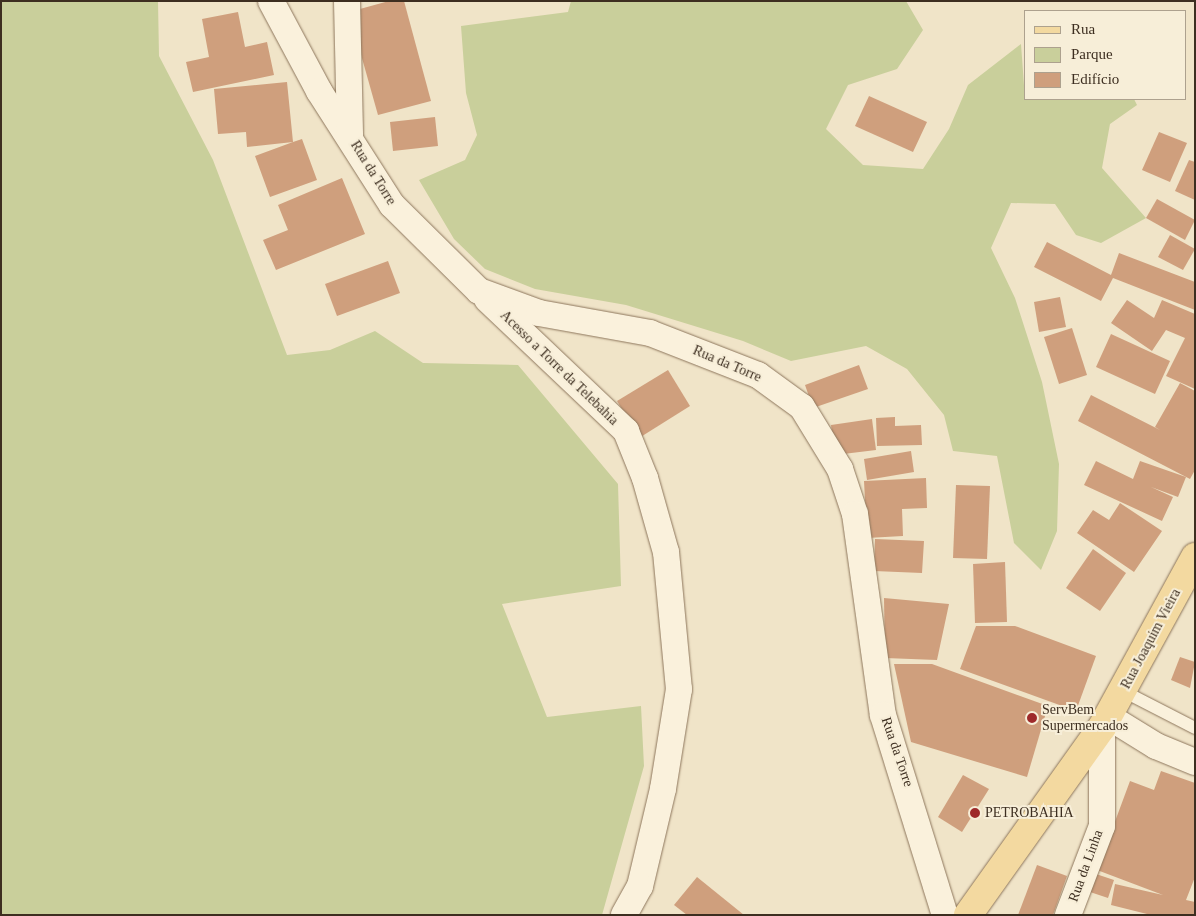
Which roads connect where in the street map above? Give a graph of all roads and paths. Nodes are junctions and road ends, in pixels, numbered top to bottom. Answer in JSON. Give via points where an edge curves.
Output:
{"nodes":[{"id":1,"x":271,"y":1,"type":"edge"},
{"id":2,"x":346,"y":1,"type":"edge"},
{"id":3,"x":350,"y":137,"type":"junction"},
{"id":4,"x":479,"y":291,"type":"junction"},
{"id":5,"x":1195,"y":557,"type":"edge"},
{"id":6,"x":1123,"y":691,"type":"junction"},
{"id":7,"x":1105,"y":722,"type":"junction"},
{"id":8,"x":1195,"y":728,"type":"edge"},
{"id":9,"x":1195,"y":762,"type":"edge"},
{"id":10,"x":624,"y":915,"type":"edge"},
{"id":11,"x":945,"y":915,"type":"edge"},
{"id":12,"x":968,"y":915,"type":"edge"},
{"id":13,"x":1068,"y":915,"type":"edge"}],
"edges":[{"from":1,"to":3,"type":"street","name":"Rua da Torre","via":[[319,91]]},
{"from":2,"to":3,"type":"street"},
{"from":3,"to":4,"type":"street","name":"Rua da Torre","via":[[392,206]]},
{"from":4,"to":10,"type":"street","name":"Acesso a Torre da Telebahia","via":[[626,431],[646,478],[666,552],[679,689],[663,789],[640,886]]},
{"from":4,"to":11,"type":"street","name":"Rua da Torre","via":[[539,313],[650,332],[758,375],[802,408],[840,470],[854,514],[883,715]]},
{"from":5,"to":6,"type":"main road","name":"Rua Joaquim Vieira"},
{"from":6,"to":7,"type":"main road","name":"Rua Joaquim Vieira"},
{"from":6,"to":8,"type":"lane"},
{"from":7,"to":9,"type":"street"},
{"from":7,"to":12,"type":"main road","name":"Rua Joaquim Vieira"},
{"from":7,"to":13,"type":"street","name":"Rua da Linha","via":[[1102,826]]}]}
